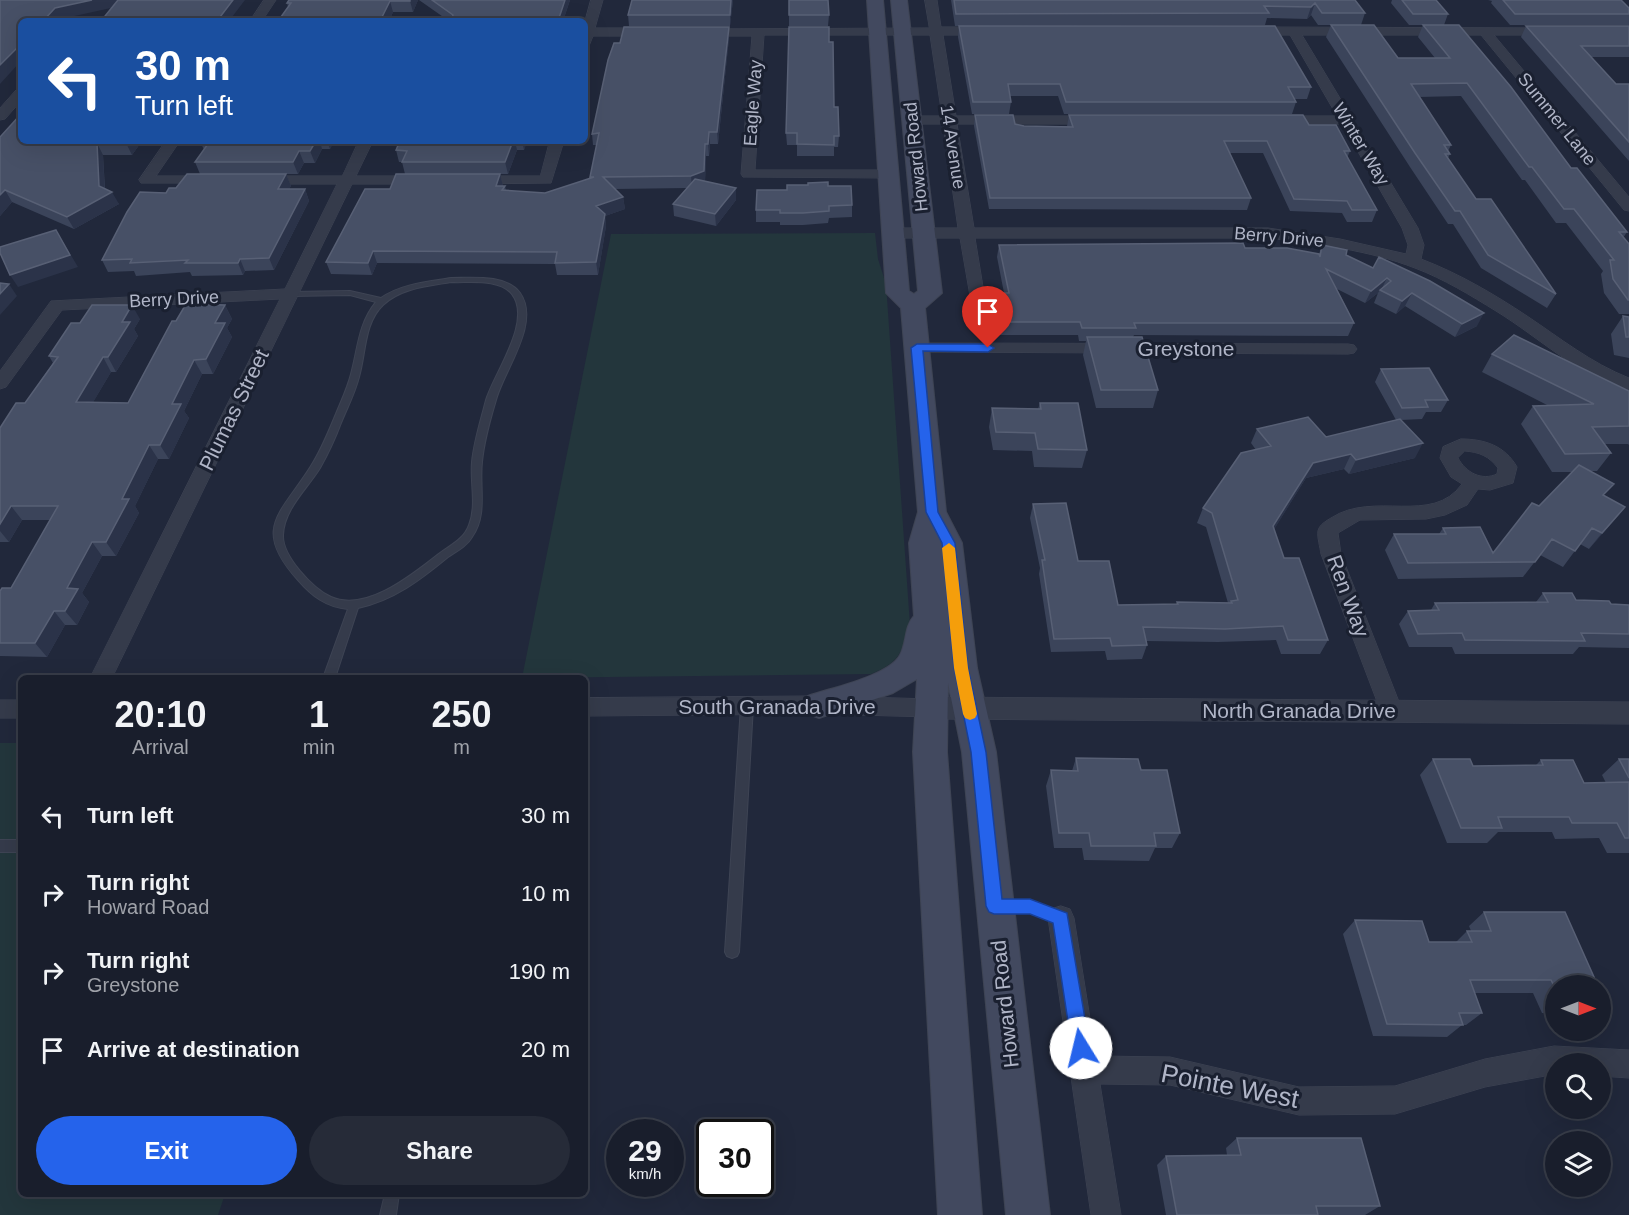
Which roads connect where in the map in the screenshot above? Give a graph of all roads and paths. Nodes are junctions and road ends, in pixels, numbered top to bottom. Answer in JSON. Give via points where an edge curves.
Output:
{"nodes":[{"id":1,"x":270,"y":0,"type":"edge"},
{"id":2,"x":597,"y":0,"type":"edge"},
{"id":3,"x":876,"y":0,"type":"edge"},
{"id":4,"x":899,"y":0,"type":"edge"},
{"id":5,"x":931,"y":0,"type":"edge"},
{"id":6,"x":258,"y":18,"type":"edge"},
{"id":7,"x":902,"y":30,"type":"junction"},
{"id":8,"x":935,"y":30,"type":"junction"},
{"id":9,"x":878,"y":31,"type":"junction"},
{"id":10,"x":995,"y":31,"type":"edge"},
{"id":11,"x":1234,"y":31,"type":"edge"},
{"id":12,"x":1294,"y":31,"type":"junction"},
{"id":13,"x":1484,"y":31,"type":"junction"},
{"id":14,"x":1562,"y":31,"type":"edge"},
{"id":15,"x":667,"y":32,"type":"edge"},
{"id":16,"x":690,"y":32,"type":"edge"},
{"id":17,"x":758,"y":32,"type":"junction"},
{"id":18,"x":588,"y":33,"type":"edge"},
{"id":19,"x":588,"y":37,"type":"edge"},
{"id":20,"x":18,"y":96,"type":"edge"},
{"id":21,"x":0,"y":116,"type":"edge"},
{"id":22,"x":912,"y":120,"type":"junction"},
{"id":23,"x":1113,"y":120,"type":"edge"},
{"id":24,"x":1264,"y":120,"type":"edge"},
{"id":25,"x":1346,"y":120,"type":"junction"},
{"id":26,"x":949,"y":121,"type":"junction"},
{"id":27,"x":171,"y":144,"type":"edge"},
{"id":28,"x":365,"y":144,"type":"edge"},
{"id":29,"x":556,"y":144,"type":"edge"},
{"id":30,"x":890,"y":174,"type":"junction"},
{"id":31,"x":347,"y":180,"type":"junction"},
{"id":32,"x":440,"y":180,"type":"edge"},
{"id":33,"x":464,"y":180,"type":"edge"},
{"id":34,"x":1629,"y":207,"type":"edge"},
{"id":35,"x":966,"y":232,"type":"junction"},
{"id":36,"x":894,"y":233,"type":"junction"},
{"id":37,"x":923,"y":233,"type":"junction"},
{"id":38,"x":1413,"y":261,"type":"junction"},
{"id":39,"x":976,"y":293,"type":"edge"},
{"id":40,"x":291,"y":294,"type":"junction"},
{"id":41,"x":381,"y":301,"type":"junction"},
{"id":42,"x":913,"y":306,"type":"junction"},
{"id":43,"x":917,"y":348,"type":"junction"},
{"id":44,"x":1348,"y":349,"type":"dead end"},
{"id":45,"x":0,"y":383,"type":"edge"},
{"id":46,"x":1629,"y":384,"type":"edge"},
{"id":47,"x":1474,"y":482,"type":"dead end"},
{"id":48,"x":932,"y":512,"type":"junction"},
{"id":49,"x":928,"y":599,"type":"junction"},
{"id":50,"x":354,"y":605,"type":"junction"},
{"id":51,"x":102,"y":675,"type":"edge"},
{"id":52,"x":330,"y":675,"type":"edge"},
{"id":53,"x":819,"y":705,"type":"junction"},
{"id":54,"x":747,"y":706,"type":"junction"},
{"id":55,"x":588,"y":707,"type":"edge"},
{"id":56,"x":951,"y":708,"type":"junction"},
{"id":57,"x":0,"y":709,"type":"edge"},
{"id":58,"x":18,"y":709,"type":"edge"},
{"id":59,"x":1392,"y":712,"type":"junction"},
{"id":60,"x":1629,"y":713,"type":"edge"},
{"id":61,"x":0,"y":846,"type":"edge"},
{"id":62,"x":18,"y":846,"type":"edge"},
{"id":63,"x":994,"y":906,"type":"junction"},
{"id":64,"x":1061,"y":918,"type":"joint"},
{"id":65,"x":732,"y":952,"type":"dead end"},
{"id":66,"x":1628,"y":1065,"type":"edge"},
{"id":67,"x":1085,"y":1070,"type":"junction"},
{"id":68,"x":391,"y":1197,"type":"edge"},
{"id":69,"x":388,"y":1215,"type":"edge"},
{"id":70,"x":960,"y":1215,"type":"edge"},
{"id":71,"x":1028,"y":1215,"type":"edge"},
{"id":72,"x":1106,"y":1215,"type":"edge"}],
"edges":[{"from":1,"to":6,"type":"street"},
{"from":2,"to":18,"type":"street"},
{"from":3,"to":9,"type":"main road","name":"Howard Road"},
{"from":4,"to":7,"type":"main road","name":"Howard Road"},
{"from":5,"to":8,"type":"street","name":"14 Avenue"},
{"from":7,"to":8,"type":"street"},
{"from":7,"to":9,"type":"street"},
{"from":7,"to":22,"type":"main road","name":"Howard Road"},
{"from":8,"to":10,"type":"street"},
{"from":8,"to":26,"type":"street","name":"14 Avenue"},
{"from":9,"to":17,"type":"street"},
{"from":9,"to":30,"type":"main road","name":"Howard Road"},
{"from":11,"to":12,"type":"street"},
{"from":12,"to":13,"type":"street"},
{"from":12,"to":25,"type":"street","name":"Winter Way"},
{"from":13,"to":14,"type":"street"},
{"from":13,"to":34,"type":"street","name":"Summer Lane"},
{"from":15,"to":19,"type":"street"},
{"from":16,"to":17,"type":"street"},
{"from":17,"to":30,"type":"street","name":"Eagle Way","via":[[748,174]]},
{"from":20,"to":21,"type":"street"},
{"from":22,"to":26,"type":"street"},
{"from":22,"to":37,"type":"main road","name":"Howard Road"},
{"from":23,"to":26,"type":"street"},
{"from":24,"to":25,"type":"street"},
{"from":25,"to":38,"type":"street","name":"Winter Way","via":[[1410,228],[1416,245]]},
{"from":26,"to":35,"type":"street","name":"14 Avenue"},
{"from":27,"to":31,"type":"street","via":[[146,180]]},
{"from":28,"to":31,"type":"street","name":"Plumas Street"},
{"from":29,"to":33,"type":"street","via":[[546,180]]},
{"from":30,"to":36,"type":"main road","name":"Howard Road"},
{"from":31,"to":32,"type":"street"},
{"from":31,"to":40,"type":"street","name":"Plumas Street"},
{"from":35,"to":37,"type":"street","name":"Berry Drive"},
{"from":35,"to":38,"type":"street","name":"Berry Drive","via":[[1268,233],[1318,239]]},
{"from":35,"to":39,"type":"street","name":"14 Avenue"},
{"from":36,"to":37,"type":"street","name":"Berry Drive"},
{"from":36,"to":42,"type":"main road","name":"Howard Road","via":[[898,293]]},
{"from":37,"to":42,"type":"main road","name":"Howard Road","via":[[930,293]]},
{"from":38,"to":46,"type":"street","name":"Berry Drive","via":[[1460,282],[1507,310],[1587,367]]},
{"from":40,"to":41,"type":"lane","via":[[350,293]]},
{"from":40,"to":45,"type":"street","name":"Berry Drive","via":[[57,305]]},
{"from":40,"to":51,"type":"street","name":"Plumas Street"},
{"from":41,"to":50,"type":"lane","via":[[367,317],[357,375],[320,461],[293,496],[278,533],[280,550],[319,597]]},
{"from":41,"to":50,"type":"lane","via":[[413,288],[451,280],[489,282],[505,285],[515,293],[523,316],[494,388],[477,460],[478,515],[468,537],[395,591]]},
{"from":42,"to":43,"type":"main road","name":"Howard Road"},
{"from":43,"to":44,"type":"street","name":"Greystone"},
{"from":43,"to":48,"type":"main road","name":"Howard Road"},
{"from":47,"to":59,"type":"street","name":"Ren Way","via":[[1460,500],[1445,507],[1427,512],[1363,512],[1342,519],[1328,530],[1331,554]]},
{"from":48,"to":49,"type":"main road","name":"Howard Road","via":[[923,543]]},
{"from":48,"to":56,"type":"main road","name":"Howard Road","via":[[948,543],[961,668]]},
{"from":49,"to":53,"type":"main road","via":[[919,645],[909,668],[893,680]]},
{"from":49,"to":56,"type":"main road","name":"Howard Road"},
{"from":50,"to":52,"type":"lane"},
{"from":53,"to":54,"type":"street","name":"South Granada Drive"},
{"from":53,"to":56,"type":"street","name":"South Granada Drive"},
{"from":54,"to":55,"type":"street","name":"South Granada Drive"},
{"from":54,"to":65,"type":"lane"},
{"from":56,"to":59,"type":"street","name":"North Granada Drive"},
{"from":56,"to":63,"type":"main road","name":"Howard Road","via":[[978,752]]},
{"from":56,"to":70,"type":"main road","name":"Howard Road","via":[[930,752]]},
{"from":57,"to":58,"type":"street"},
{"from":59,"to":60,"type":"street","name":"North Granada Drive"},
{"from":61,"to":62,"type":"lane"},
{"from":63,"to":64,"type":"lane","via":[[1030,907]]},
{"from":63,"to":71,"type":"main road","name":"Howard Road"},
{"from":64,"to":67,"type":"street"},
{"from":66,"to":67,"type":"street","name":"Pointe West","via":[[1554,1060],[1485,1072],[1395,1100],[1299,1101],[1170,1071]]},
{"from":67,"to":72,"type":"street"},
{"from":68,"to":69,"type":"lane"}]}
